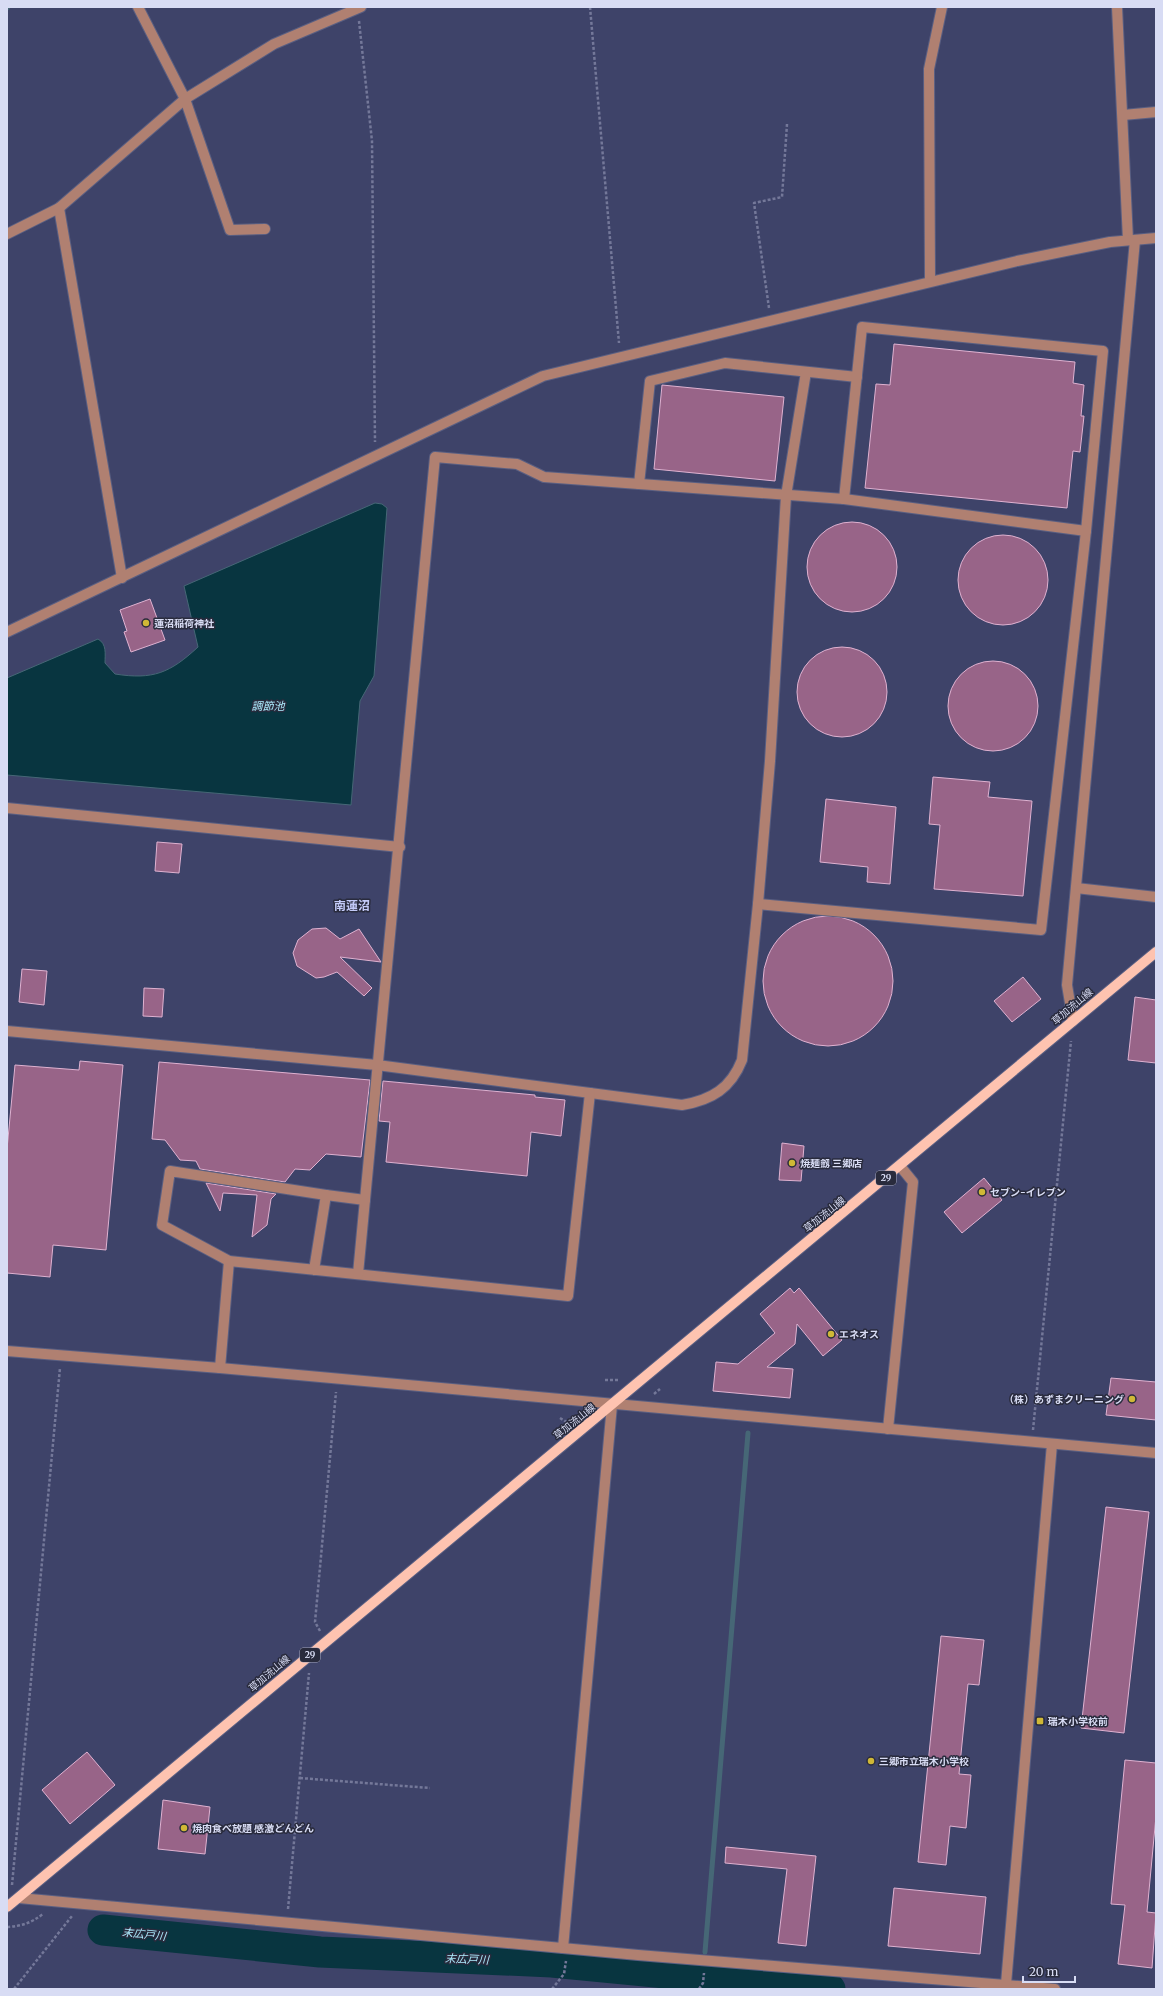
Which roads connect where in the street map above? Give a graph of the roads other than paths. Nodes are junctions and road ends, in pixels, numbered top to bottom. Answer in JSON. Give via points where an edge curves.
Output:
{"nodes":[{"id":1,"x":138,"y":7,"type":"edge"},
{"id":2,"x":942,"y":7,"type":"edge"},
{"id":3,"x":1117,"y":7,"type":"edge"},
{"id":4,"x":359,"y":8,"type":"edge"},
{"id":5,"x":185,"y":99,"type":"junction"},
{"id":6,"x":1156,"y":112,"type":"edge"},
{"id":7,"x":1123,"y":115,"type":"junction"},
{"id":8,"x":59,"y":208,"type":"junction"},
{"id":9,"x":265,"y":229,"type":"dead end"},
{"id":10,"x":7,"y":234,"type":"edge"},
{"id":11,"x":1156,"y":238,"type":"edge"},
{"id":12,"x":1132,"y":240,"type":"junction"},
{"id":13,"x":930,"y":281,"type":"junction"},
{"id":14,"x":806,"y":372,"type":"junction"},
{"id":15,"x":856,"y":377,"type":"junction"},
{"id":16,"x":639,"y":484,"type":"junction"},
{"id":17,"x":786,"y":496,"type":"junction"},
{"id":18,"x":844,"y":499,"type":"junction"},
{"id":19,"x":1086,"y":531,"type":"junction"},
{"id":20,"x":122,"y":578,"type":"junction"},
{"id":21,"x":7,"y":632,"type":"edge"},
{"id":22,"x":7,"y":808,"type":"edge"},
{"id":23,"x":400,"y":847,"type":"junction"},
{"id":24,"x":1076,"y":888,"type":"junction"},
{"id":25,"x":1156,"y":897,"type":"edge"},
{"id":26,"x":758,"y":904,"type":"junction"},
{"id":27,"x":1156,"y":952,"type":"edge"},
{"id":28,"x":1073,"y":1021,"type":"junction"},
{"id":29,"x":7,"y":1032,"type":"edge"},
{"id":30,"x":377,"y":1065,"type":"junction"},
{"id":31,"x":590,"y":1093,"type":"junction"},
{"id":32,"x":900,"y":1166,"type":"junction"},
{"id":33,"x":326,"y":1194,"type":"junction"},
{"id":34,"x":365,"y":1200,"type":"junction"},
{"id":35,"x":229,"y":1261,"type":"junction"},
{"id":36,"x":314,"y":1270,"type":"junction"},
{"id":37,"x":358,"y":1274,"type":"junction"},
{"id":38,"x":7,"y":1351,"type":"edge"},
{"id":39,"x":220,"y":1368,"type":"junction"},
{"id":40,"x":614,"y":1404,"type":"junction"},
{"id":41,"x":888,"y":1429,"type":"junction"},
{"id":42,"x":1052,"y":1444,"type":"junction"},
{"id":43,"x":1156,"y":1453,"type":"edge"},
{"id":44,"x":12,"y":1903,"type":"edge"},
{"id":45,"x":565,"y":1952,"type":"junction"},
{"id":46,"x":1006,"y":1984,"type":"junction"},
{"id":47,"x":1055,"y":1989,"type":"edge"}],
"edges":[{"from":1,"to":5,"type":"street"},
{"from":2,"to":13,"type":"street","via":[[929,69]]},
{"from":3,"to":7,"type":"street"},
{"from":4,"to":5,"type":"street","via":[[274,44]]},
{"from":5,"to":8,"type":"street"},
{"from":5,"to":9,"type":"street","via":[[230,230]]},
{"from":6,"to":7,"type":"street"},
{"from":7,"to":12,"type":"street"},
{"from":8,"to":10,"type":"street"},
{"from":8,"to":20,"type":"street"},
{"from":11,"to":12,"type":"street"},
{"from":12,"to":13,"type":"street","via":[[1051,254]]},
{"from":12,"to":24,"type":"street"},
{"from":13,"to":20,"type":"street","via":[[543,376]]},
{"from":14,"to":15,"type":"street"},
{"from":14,"to":16,"type":"street","via":[[725,363],[650,381]]},
{"from":14,"to":17,"type":"street"},
{"from":15,"to":18,"type":"street"},
{"from":15,"to":19,"type":"street","via":[[862,327],[1103,351]]},
{"from":16,"to":17,"type":"street"},
{"from":16,"to":23,"type":"street","via":[[544,477],[517,464],[435,457]]},
{"from":17,"to":18,"type":"street"},
{"from":17,"to":26,"type":"street","via":[[770,761]]},
{"from":18,"to":19,"type":"street"},
{"from":19,"to":26,"type":"street","via":[[1041,930]]},
{"from":20,"to":21,"type":"street"},
{"from":22,"to":23,"type":"street"},
{"from":23,"to":30,"type":"street"},
{"from":24,"to":25,"type":"street"},
{"from":24,"to":28,"type":"street","via":[[1067,984]]},
{"from":26,"to":31,"type":"street","via":[[742,1060],[737,1073],[715,1094],[702,1101],[682,1104]]},
{"from":27,"to":28,"type":"main road","name":"草加流山線","number":"29"},
{"from":28,"to":32,"type":"main road","name":"草加流山線","number":"29"},
{"from":29,"to":30,"type":"street"},
{"from":30,"to":31,"type":"street"},
{"from":30,"to":34,"type":"street"},
{"from":31,"to":37,"type":"street","via":[[568,1296]]},
{"from":32,"to":40,"type":"main road","name":"草加流山線","number":"29"},
{"from":32,"to":41,"type":"street","via":[[913,1182]]},
{"from":33,"to":34,"type":"street"},
{"from":33,"to":35,"type":"street","via":[[170,1171],[162,1225]]},
{"from":33,"to":36,"type":"street"},
{"from":34,"to":37,"type":"street"},
{"from":35,"to":36,"type":"street"},
{"from":35,"to":39,"type":"street"},
{"from":36,"to":37,"type":"street"},
{"from":38,"to":39,"type":"street"},
{"from":39,"to":40,"type":"street"},
{"from":40,"to":41,"type":"street"},
{"from":40,"to":44,"type":"main road","name":"草加流山線","number":"29"},
{"from":40,"to":45,"type":"street"},
{"from":41,"to":42,"type":"street"},
{"from":42,"to":43,"type":"street"},
{"from":42,"to":46,"type":"street"},
{"from":44,"to":45,"type":"street","via":[[83,1903]]},
{"from":45,"to":46,"type":"street"},
{"from":46,"to":47,"type":"street"}]}
